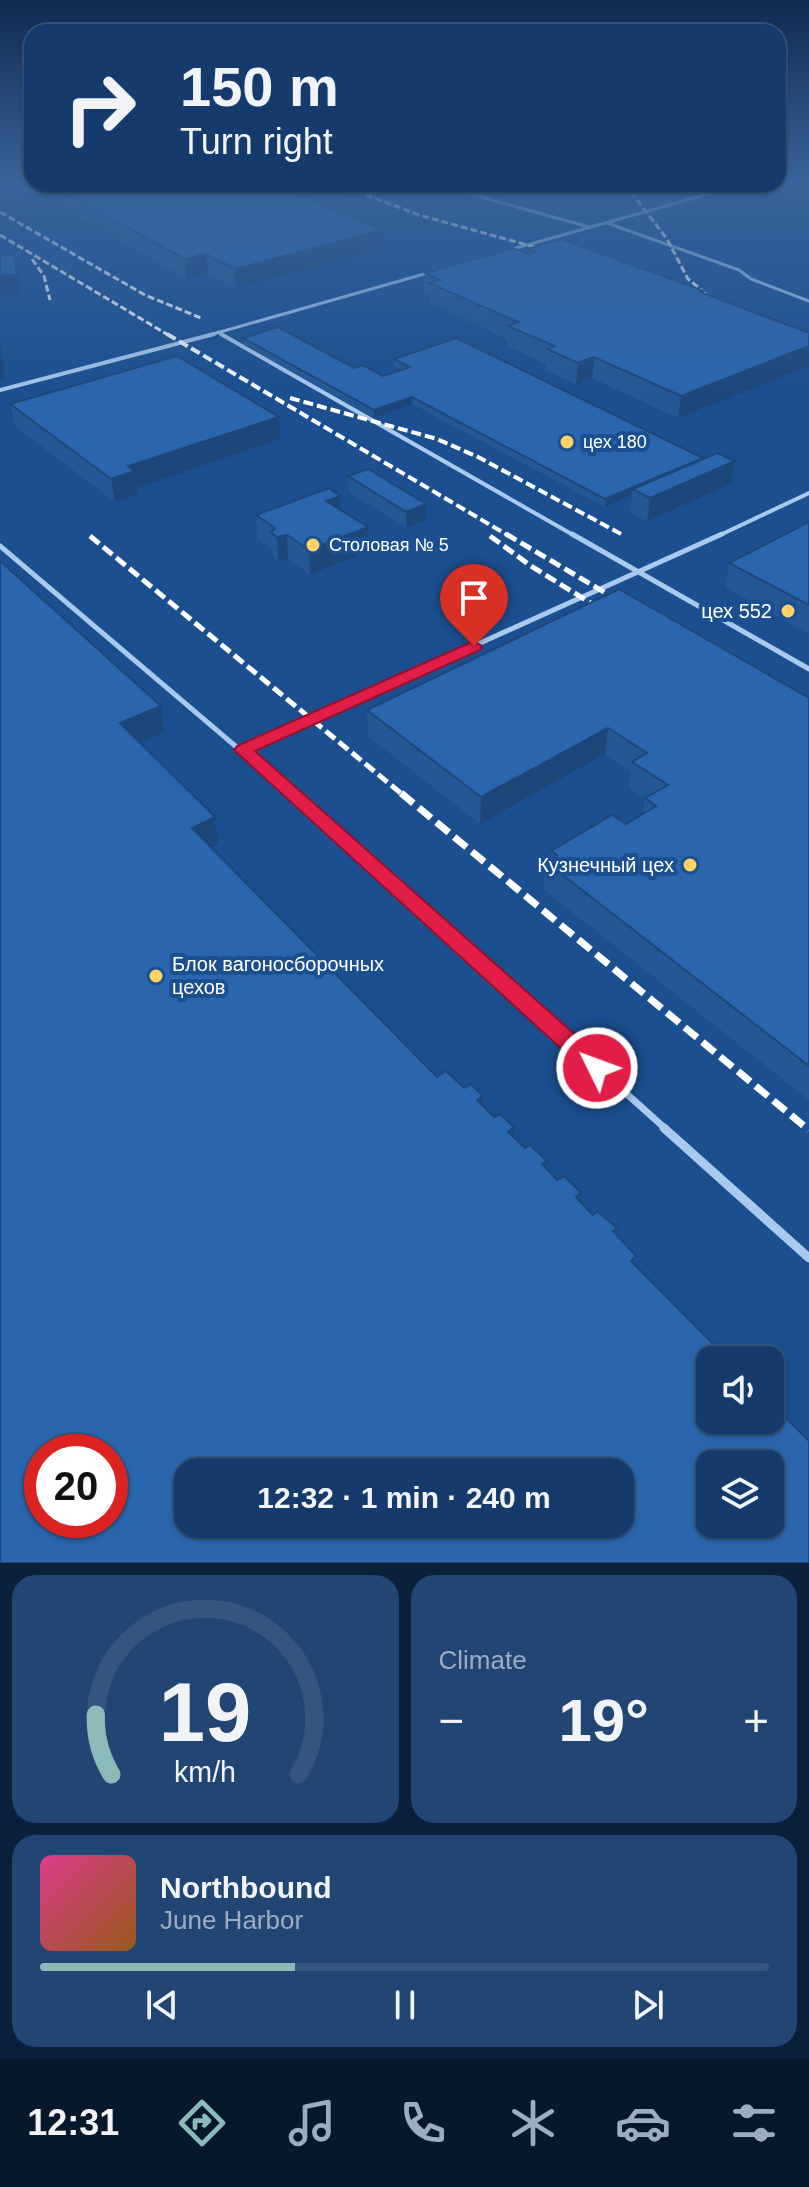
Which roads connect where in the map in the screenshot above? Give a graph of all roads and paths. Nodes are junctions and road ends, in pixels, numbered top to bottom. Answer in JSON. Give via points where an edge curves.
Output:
{"nodes":[{"id":1,"x":498,"y":253,"type":"edge"},
{"id":2,"x":691,"y":253,"type":"edge"},
{"id":3,"x":809,"y":301,"type":"edge"},
{"id":4,"x":218,"y":332,"type":"junction"},
{"id":5,"x":0,"y":390,"type":"edge"},
{"id":6,"x":809,"y":493,"type":"edge"},
{"id":7,"x":0,"y":546,"type":"edge"},
{"id":8,"x":639,"y":572,"type":"junction"},
{"id":9,"x":809,"y":669,"type":"edge"},
{"id":10,"x":243,"y":750,"type":"junction"},
{"id":11,"x":809,"y":1258,"type":"edge"}],
"edges":[{"from":1,"to":4,"type":"lane"},
{"from":2,"to":3,"type":"lane"},
{"from":4,"to":5,"type":"lane"},
{"from":4,"to":8,"type":"lane"},
{"from":6,"to":8,"type":"lane"},
{"from":7,"to":10,"type":"lane"},
{"from":8,"to":9,"type":"lane"},
{"from":8,"to":10,"type":"lane"},
{"from":10,"to":11,"type":"lane"}]}
